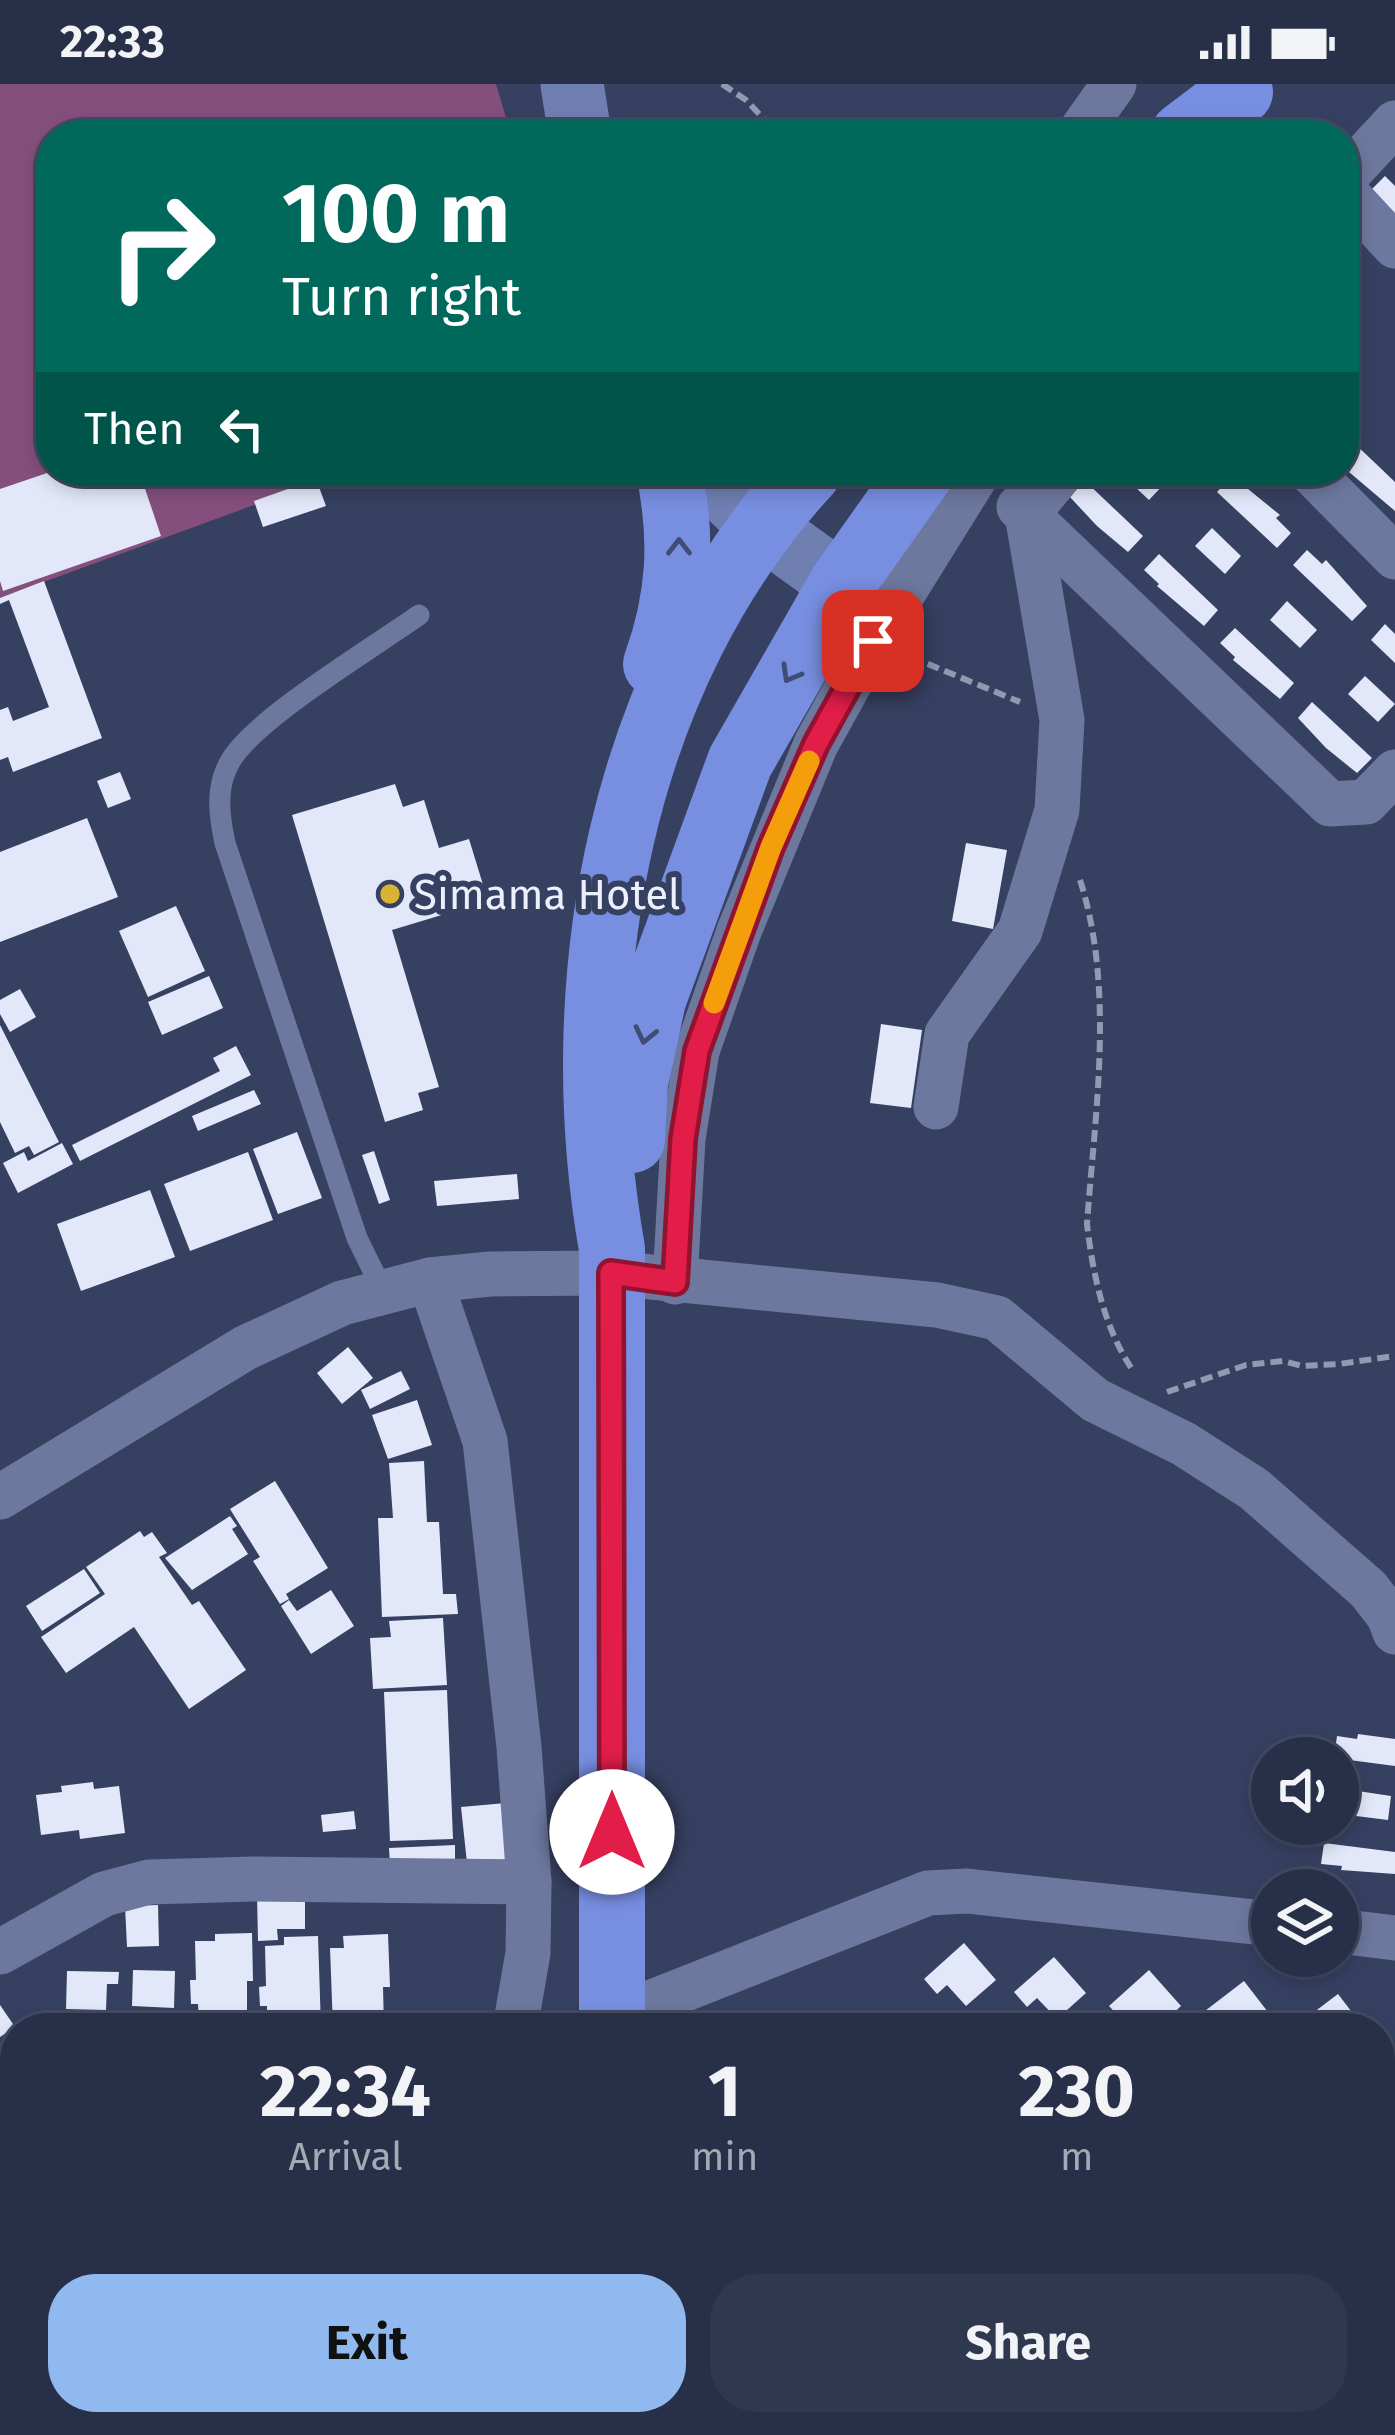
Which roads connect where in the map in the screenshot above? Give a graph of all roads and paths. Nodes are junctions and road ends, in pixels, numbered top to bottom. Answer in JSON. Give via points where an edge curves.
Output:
{"nodes":[{"id":1,"x":572,"y":84,"type":"edge"},
{"id":2,"x":722,"y":84,"type":"edge"},
{"id":3,"x":1114,"y":84,"type":"edge"},
{"id":4,"x":578,"y":120,"type":"edge"},
{"id":5,"x":765,"y":120,"type":"edge"},
{"id":6,"x":1089,"y":120,"type":"edge"},
{"id":7,"x":1395,"y":123,"type":"edge"},
{"id":8,"x":1359,"y":162,"type":"edge"},
{"id":9,"x":1359,"y":207,"type":"edge"},
{"id":10,"x":1395,"y":246,"type":"edge"},
{"id":11,"x":671,"y":486,"type":"edge"},
{"id":12,"x":718,"y":486,"type":"edge"},
{"id":13,"x":796,"y":486,"type":"edge"},
{"id":14,"x":911,"y":486,"type":"edge"},
{"id":15,"x":969,"y":486,"type":"edge"},
{"id":16,"x":995,"y":486,"type":"edge"},
{"id":17,"x":1050,"y":486,"type":"edge"},
{"id":18,"x":1325,"y":486,"type":"edge"},
{"id":19,"x":1027,"y":514,"type":"junction"},
{"id":20,"x":762,"y":528,"type":"junction"},
{"id":21,"x":1395,"y":557,"type":"edge"},
{"id":22,"x":842,"y":584,"type":"junction"},
{"id":23,"x":419,"y":615,"type":"dead end"},
{"id":24,"x":873,"y":641,"type":"junction"},
{"id":25,"x":1062,"y":720,"type":"junction"},
{"id":26,"x":1395,"y":772,"type":"edge"},
{"id":27,"x":1058,"y":810,"type":"junction"},
{"id":28,"x":614,"y":866,"type":"junction"},
{"id":29,"x":936,"y":1108,"type":"dead end"},
{"id":30,"x":611,"y":1261,"type":"junction"},
{"id":31,"x":430,"y":1280,"type":"junction"},
{"id":32,"x":675,"y":1282,"type":"junction"},
{"id":33,"x":383,"y":1291,"type":"junction"},
{"id":34,"x":1395,"y":1356,"type":"edge"},
{"id":35,"x":1139,"y":1378,"type":"dead end"},
{"id":36,"x":1184,"y":1444,"type":"junction"},
{"id":37,"x":0,"y":1498,"type":"edge"},
{"id":38,"x":1395,"y":1632,"type":"edge"},
{"id":39,"x":529,"y":1882,"type":"junction"},
{"id":40,"x":1251,"y":1922,"type":"edge"},
{"id":41,"x":1359,"y":1934,"type":"edge"},
{"id":42,"x":1395,"y":1938,"type":"edge"},
{"id":43,"x":0,"y":1952,"type":"edge"},
{"id":44,"x":518,"y":2013,"type":"edge"},
{"id":45,"x":612,"y":2013,"type":"edge"},
{"id":46,"x":636,"y":2013,"type":"edge"}],
"edges":[{"from":1,"to":4,"type":"street"},
{"from":2,"to":5,"type":"path"},
{"from":3,"to":6,"type":"street"},
{"from":7,"to":8,"type":"street"},
{"from":9,"to":10,"type":"street"},
{"from":28,"to":11,"type":"highway","one_way":true,"via":[[630,748],[674,599],[680,538]]},
{"from":12,"to":20,"type":"street"},
{"from":13,"to":20,"type":"highway"},
{"from":14,"to":22,"type":"highway"},
{"from":15,"to":24,"type":"street"},
{"from":16,"to":19,"type":"street"},
{"from":17,"to":19,"type":"street"},
{"from":18,"to":21,"type":"street"},
{"from":19,"to":25,"type":"street"},
{"from":19,"to":26,"type":"street","via":[[1330,804],[1366,802]]},
{"from":20,"to":22,"type":"street"},
{"from":20,"to":28,"type":"highway","via":[[671,689]]},
{"from":22,"to":30,"type":"highway","one_way":true,"via":[[740,762],[682,914],[635,1083],[630,1177]]},
{"from":23,"to":33,"type":"lane","via":[[262,727],[230,761],[217,807],[357,1238]]},
{"from":24,"to":25,"type":"path"},
{"from":24,"to":32,"type":"street","via":[[771,847],[697,1051]]},
{"from":25,"to":27,"type":"street"},
{"from":27,"to":29,"type":"street","via":[[1020,931],[947,1034]]},
{"from":27,"to":35,"type":"path","via":[[1093,920],[1091,1262],[1105,1313]]},
{"from":28,"to":30,"type":"highway","via":[[596,1022],[599,1174]]},
{"from":30,"to":31,"type":"street"},
{"from":30,"to":32,"type":"street"},
{"from":30,"to":45,"type":"highway"},
{"from":31,"to":33,"type":"street"},
{"from":31,"to":39,"type":"street","via":[[485,1441]]},
{"from":32,"to":36,"type":"street","via":[[937,1305],[997,1318],[1095,1400]]},
{"from":33,"to":37,"type":"street","via":[[245,1348]]},
{"from":34,"to":36,"type":"path","via":[[1246,1365],[1152,1397]]},
{"from":36,"to":38,"type":"street","via":[[1330,1554],[1368,1589]]},
{"from":39,"to":43,"type":"street","via":[[149,1882],[104,1894]]},
{"from":39,"to":44,"type":"street"},
{"from":40,"to":46,"type":"street","via":[[928,1893]]},
{"from":41,"to":42,"type":"street"}]}
